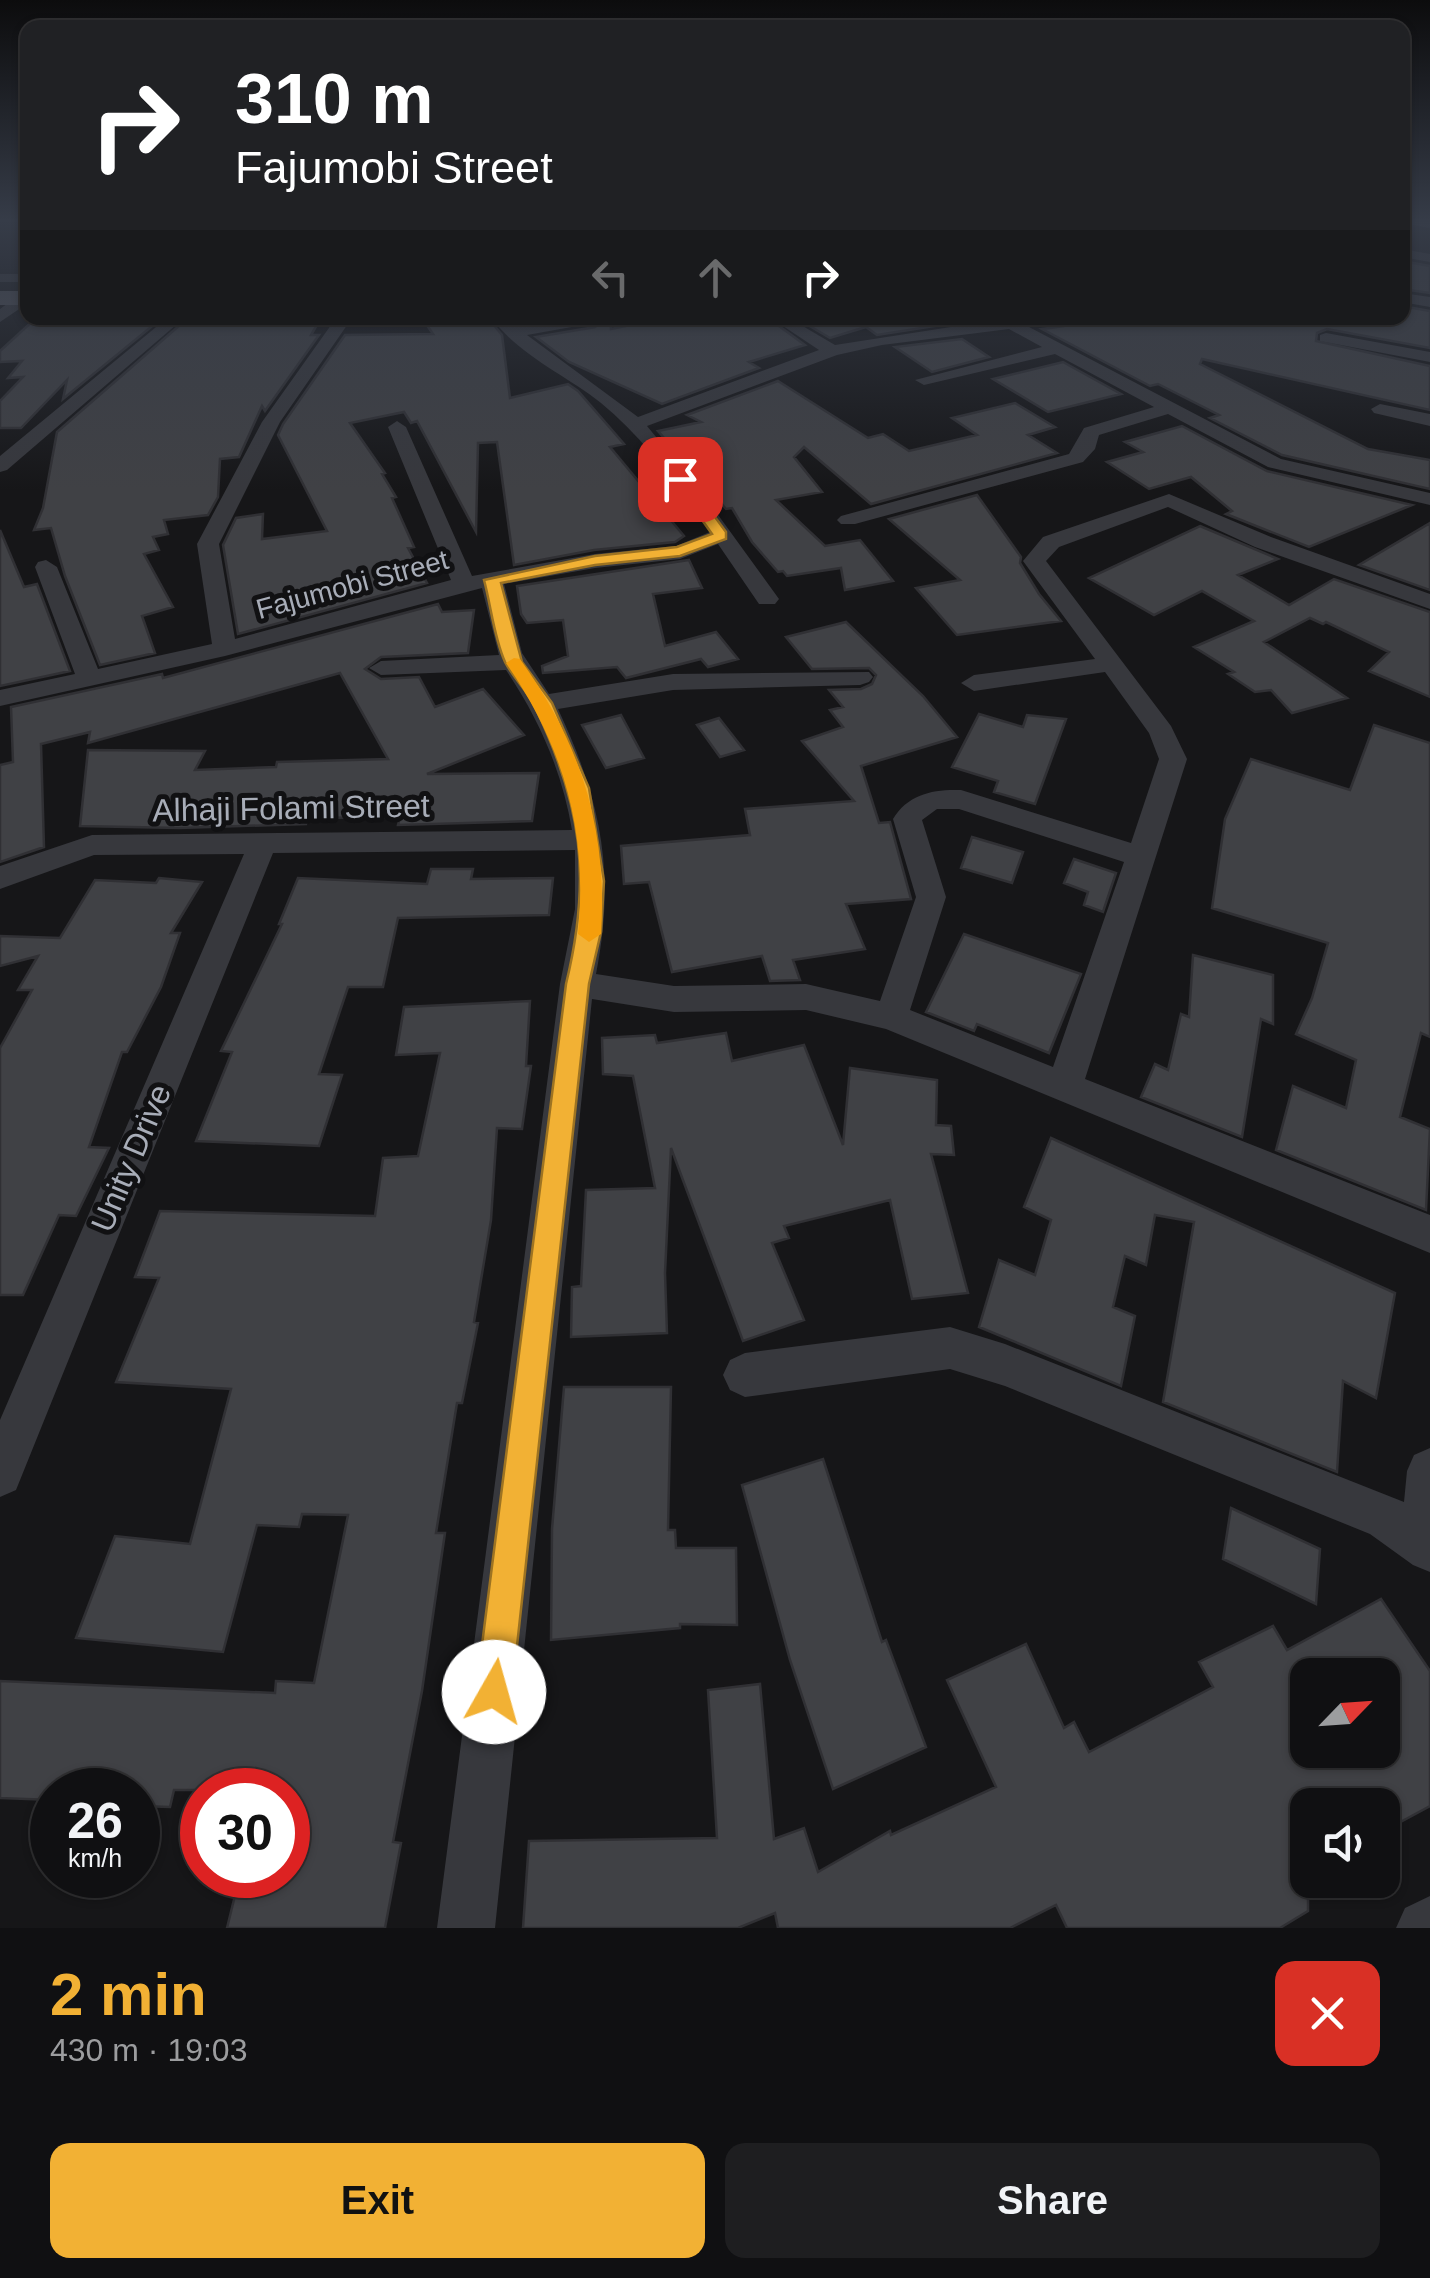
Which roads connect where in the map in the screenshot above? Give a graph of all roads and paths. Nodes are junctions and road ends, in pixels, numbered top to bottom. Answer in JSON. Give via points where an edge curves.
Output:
{"nodes":[{"id":1,"x":168,"y":325,"type":"edge"},
{"id":2,"x":339,"y":325,"type":"edge"},
{"id":3,"x":507,"y":325,"type":"edge"},
{"id":4,"x":557,"y":325,"type":"edge"},
{"id":5,"x":791,"y":325,"type":"edge"},
{"id":6,"x":996,"y":325,"type":"edge"},
{"id":7,"x":1013,"y":325,"type":"edge"},
{"id":8,"x":514,"y":333,"type":"junction"},
{"id":9,"x":1326,"y":338,"type":"dead end"},
{"id":10,"x":1058,"y":348,"type":"junction"},
{"id":11,"x":832,"y":350,"type":"junction"},
{"id":12,"x":1430,"y":358,"type":"edge"},
{"id":13,"x":924,"y":380,"type":"dead end"},
{"id":14,"x":1170,"y":408,"type":"junction"},
{"id":15,"x":1380,"y":410,"type":"dead end"},
{"id":16,"x":1430,"y":420,"type":"edge"},
{"id":17,"x":633,"y":425,"type":"junction"},
{"id":18,"x":397,"y":428,"type":"dead end"},
{"id":19,"x":0,"y":466,"type":"edge"},
{"id":20,"x":1430,"y":500,"type":"edge"},
{"id":21,"x":848,"y":520,"type":"dead end"},
{"id":22,"x":721,"y":536,"type":"junction"},
{"id":23,"x":46,"y":566,"type":"dead end"},
{"id":24,"x":478,"y":582,"type":"junction"},
{"id":25,"x":767,"y":600,"type":"dead end"},
{"id":26,"x":1430,"y":602,"type":"edge"},
{"id":27,"x":225,"y":649,"type":"junction"},
{"id":28,"x":514,"y":662,"type":"junction"},
{"id":29,"x":1112,"y":664,"type":"junction"},
{"id":30,"x":381,"y":668,"type":"dead end"},
{"id":31,"x":860,"y":677,"type":"dead end"},
{"id":32,"x":90,"y":679,"type":"junction"},
{"id":33,"x":974,"y":683,"type":"dead end"},
{"id":34,"x":0,"y":698,"type":"edge"},
{"id":35,"x":542,"y":703,"type":"junction"},
{"id":36,"x":590,"y":840,"type":"junction"},
{"id":37,"x":263,"y":843,"type":"junction"},
{"id":38,"x":1140,"y":856,"type":"junction"},
{"id":39,"x":0,"y":878,"type":"edge"},
{"id":40,"x":577,"y":984,"type":"junction"},
{"id":41,"x":890,"y":1017,"type":"junction"},
{"id":42,"x":1065,"y":1085,"type":"junction"},
{"id":43,"x":1430,"y":1234,"type":"edge"},
{"id":44,"x":745,"y":1375,"type":"dead end"},
{"id":45,"x":1430,"y":1471,"type":"edge"},
{"id":46,"x":0,"y":1474,"type":"edge"},
{"id":47,"x":1427,"y":1546,"type":"edge"},
{"id":48,"x":466,"y":1928,"type":"edge"}],
"edges":[{"from":1,"to":19,"type":"street"},
{"from":2,"to":27,"type":"street","via":[[271,422],[208,544]]},
{"from":3,"to":8,"type":"street"},
{"from":4,"to":8,"type":"street"},
{"from":5,"to":11,"type":"street"},
{"from":6,"to":11,"type":"street"},
{"from":7,"to":10,"type":"street"},
{"from":8,"to":17,"type":"street"},
{"from":9,"to":12,"type":"street"},
{"from":10,"to":13,"type":"street"},
{"from":10,"to":14,"type":"street"},
{"from":11,"to":17,"type":"street"},
{"from":14,"to":20,"type":"street","via":[[1274,463]]},
{"from":14,"to":21,"type":"street","via":[[1091,432],[1076,458]]},
{"from":15,"to":16,"type":"street"},
{"from":17,"to":22,"type":"street"},
{"from":18,"to":24,"type":"street"},
{"from":22,"to":24,"type":"street","name":"Fajumobi Street","via":[[680,552]]},
{"from":22,"to":25,"type":"street"},
{"from":23,"to":32,"type":"street"},
{"from":24,"to":27,"type":"street","name":"Fajumobi Street"},
{"from":24,"to":28,"type":"street"},
{"from":26,"to":29,"type":"street","via":[[1158,501],[1051,542],[1034,561]]},
{"from":27,"to":32,"type":"street","name":"Fajumobi Street"},
{"from":28,"to":30,"type":"street"},
{"from":28,"to":35,"type":"street"},
{"from":29,"to":33,"type":"street"},
{"from":29,"to":38,"type":"street","via":[[1162,732],[1173,759]]},
{"from":31,"to":35,"type":"street","via":[[673,682]]},
{"from":32,"to":34,"type":"street","name":"Fajumobi Street"},
{"from":35,"to":36,"type":"street","via":[[579,788]]},
{"from":36,"to":37,"type":"street","name":"Alhaji Folami Street"},
{"from":36,"to":40,"type":"street","via":[[590,932]]},
{"from":37,"to":39,"type":"street","name":"Alhaji Folami Street","via":[[92,845]]},
{"from":37,"to":46,"type":"street","name":"Unity Drive"},
{"from":38,"to":41,"type":"street","via":[[961,800],[919,803],[907,819],[931,896]]},
{"from":38,"to":42,"type":"street"},
{"from":40,"to":41,"type":"street","via":[[674,999],[806,997]]},
{"from":40,"to":48,"type":"street"},
{"from":41,"to":42,"type":"street"},
{"from":42,"to":43,"type":"street"},
{"from":44,"to":47,"type":"street","via":[[950,1348],[1386,1517]]},
{"from":45,"to":47,"type":"street"}]}
